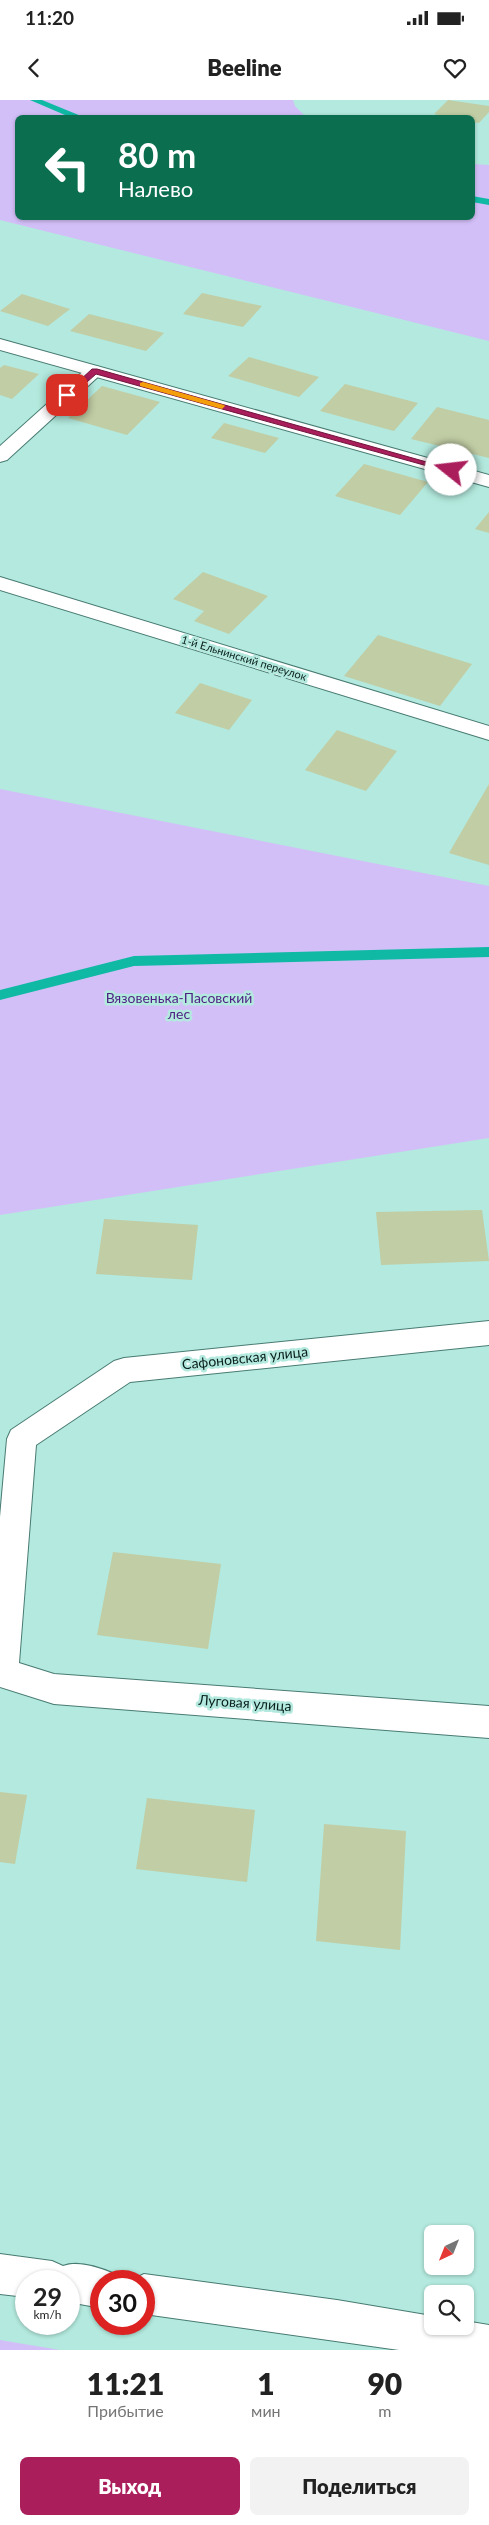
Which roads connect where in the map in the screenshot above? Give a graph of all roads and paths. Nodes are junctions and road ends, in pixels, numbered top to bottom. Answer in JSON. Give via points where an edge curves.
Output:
{"nodes":[{"id":1,"x":0,"y":344,"type":"edge"},
{"id":2,"x":94,"y":371,"type":"junction"},
{"id":3,"x":0,"y":456,"type":"edge"},
{"id":4,"x":489,"y":481,"type":"edge"},
{"id":5,"x":0,"y":582,"type":"edge"},
{"id":6,"x":489,"y":733,"type":"edge"},
{"id":7,"x":489,"y":1333,"type":"edge"},
{"id":8,"x":2,"y":1673,"type":"joint"},
{"id":9,"x":489,"y":1722,"type":"edge"},
{"id":10,"x":0,"y":2274,"type":"edge"},
{"id":11,"x":15,"y":2276,"type":"edge"},
{"id":12,"x":155,"y":2295,"type":"edge"},
{"id":13,"x":489,"y":2345,"type":"edge"}],
"edges":[{"from":1,"to":2,"type":"street"},
{"from":2,"to":3,"type":"street"},
{"from":2,"to":4,"type":"street"},
{"from":5,"to":6,"type":"street","name":"1-й Ельнинский переулок"},
{"from":7,"to":8,"type":"street","name":"Сафоновская улица","via":[[124,1370],[22,1439]]},
{"from":8,"to":9,"type":"street","name":"Луговая улица","via":[[54,1689]]},
{"from":10,"to":11,"type":"street"},
{"from":12,"to":13,"type":"street"}]}
